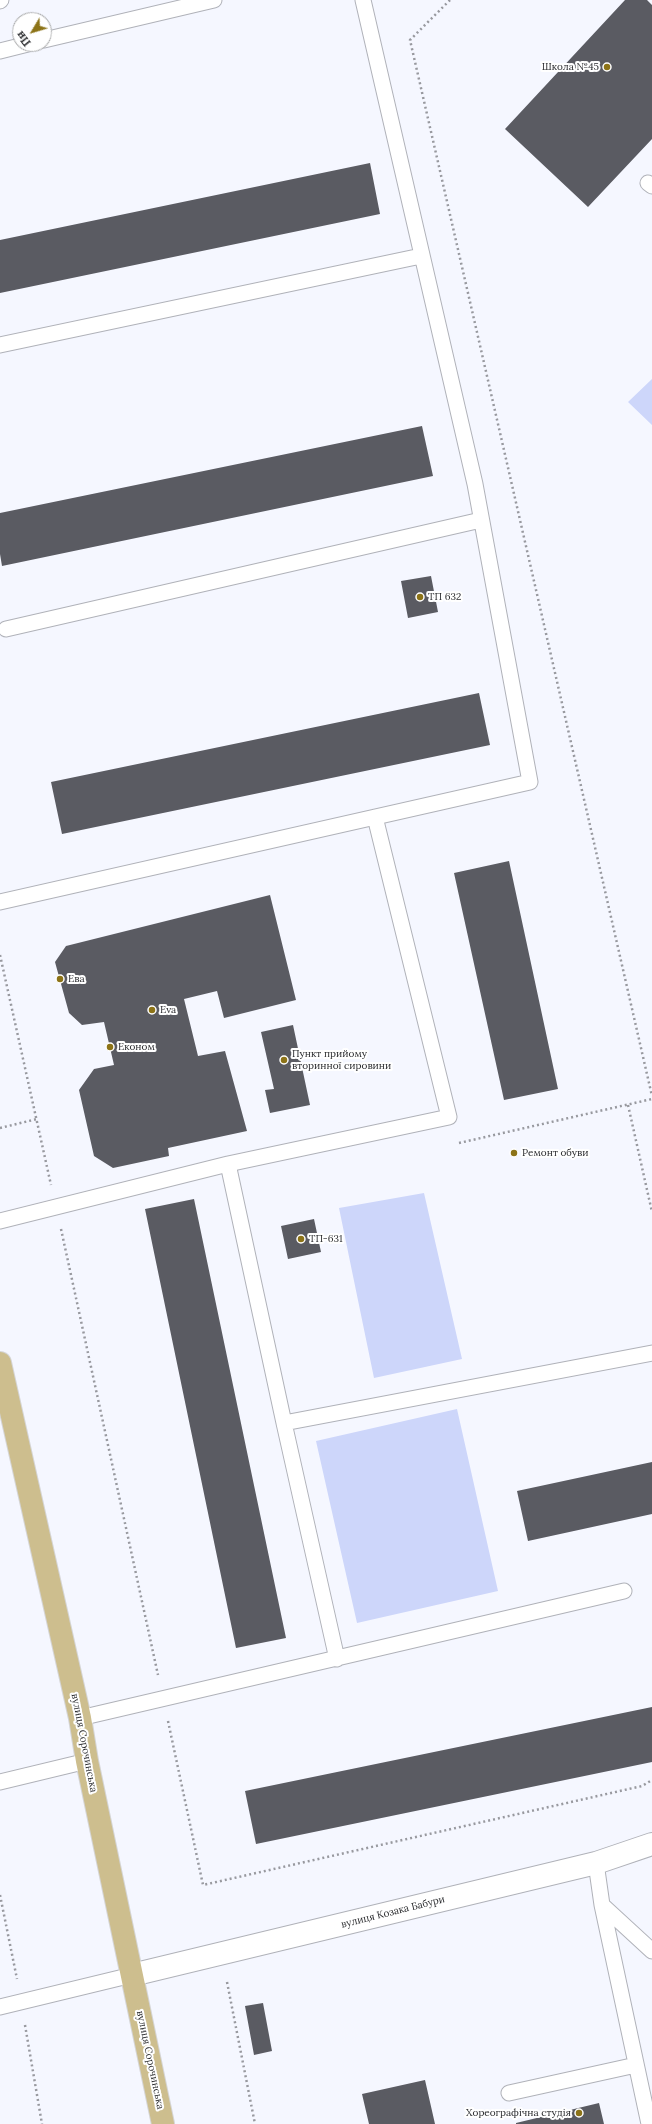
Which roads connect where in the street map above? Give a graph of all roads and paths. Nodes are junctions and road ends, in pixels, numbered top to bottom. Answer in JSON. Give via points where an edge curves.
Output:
{"nodes":[{"id":1,"x":214,"y":0,"type":"edge"},
{"id":2,"x":362,"y":0,"type":"edge"},
{"id":3,"x":450,"y":0,"type":"edge"},
{"id":4,"x":52,"y":38,"type":"edge"},
{"id":5,"x":12,"y":48,"type":"edge"},
{"id":6,"x":0,"y":51,"type":"edge"},
{"id":7,"x":421,"y":256,"type":"junction"},
{"id":8,"x":0,"y":345,"type":"edge"},
{"id":9,"x":481,"y":520,"type":"junction"},
{"id":10,"x":6,"y":629,"type":"dead end"},
{"id":11,"x":375,"y":817,"type":"junction"},
{"id":12,"x":0,"y":902,"type":"edge"},
{"id":13,"x":0,"y":955,"type":"edge"},
{"id":14,"x":652,"y":1096,"type":"edge"},
{"id":15,"x":652,"y":1099,"type":"edge"},
{"id":16,"x":628,"y":1105,"type":"junction"},
{"id":17,"x":37,"y":1119,"type":"junction"},
{"id":18,"x":0,"y":1128,"type":"edge"},
{"id":19,"x":459,"y":1143,"type":"dead end"},
{"id":20,"x":228,"y":1164,"type":"junction"},
{"id":21,"x":56,"y":1207,"type":"junction"},
{"id":22,"x":652,"y":1212,"type":"edge"},
{"id":23,"x":0,"y":1221,"type":"edge"},
{"id":24,"x":652,"y":1353,"type":"edge"},
{"id":25,"x":0,"y":1363,"type":"edge"},
{"id":26,"x":284,"y":1422,"type":"junction"},
{"id":27,"x":624,"y":1591,"type":"dead end"},
{"id":28,"x":337,"y":1658,"type":"junction"},
{"id":29,"x":163,"y":1699,"type":"junction"},
{"id":30,"x":80,"y":1718,"type":"junction"},
{"id":31,"x":87,"y":1761,"type":"junction"},
{"id":32,"x":652,"y":1780,"type":"edge"},
{"id":33,"x":0,"y":1782,"type":"edge"},
{"id":34,"x":652,"y":1844,"type":"edge"},
{"id":35,"x":596,"y":1863,"type":"junction"},
{"id":36,"x":602,"y":1905,"type":"junction"},
{"id":37,"x":652,"y":1950,"type":"edge"},
{"id":38,"x":132,"y":1975,"type":"junction"},
{"id":39,"x":227,"y":1982,"type":"dead end"},
{"id":40,"x":0,"y":2007,"type":"edge"},
{"id":41,"x":636,"y":2065,"type":"junction"},
{"id":42,"x":509,"y":2093,"type":"dead end"},
{"id":43,"x":164,"y":2124,"type":"edge"},
{"id":44,"x":255,"y":2124,"type":"edge"},
{"id":45,"x":649,"y":2124,"type":"edge"}],
"edges":[{"from":1,"to":4,"type":"lane"},
{"from":2,"to":7,"type":"lane"},
{"from":3,"to":14,"type":"path","via":[[410,40]]},
{"from":5,"to":6,"type":"lane"},
{"from":7,"to":8,"type":"lane"},
{"from":7,"to":9,"type":"lane"},
{"from":9,"to":10,"type":"lane"},
{"from":9,"to":11,"type":"lane","via":[[530,782]]},
{"from":11,"to":12,"type":"lane"},
{"from":11,"to":20,"type":"lane","via":[[448,1117]]},
{"from":13,"to":17,"type":"path"},
{"from":15,"to":16,"type":"path"},
{"from":16,"to":19,"type":"path"},
{"from":16,"to":22,"type":"path"},
{"from":17,"to":18,"type":"path"},
{"from":17,"to":21,"type":"path"},
{"from":20,"to":21,"type":"lane"},
{"from":20,"to":26,"type":"lane"},
{"from":21,"to":23,"type":"lane"},
{"from":21,"to":29,"type":"path"},
{"from":24,"to":26,"type":"lane"},
{"from":25,"to":30,"type":"main road","name":"вулиця Сорочинська"},
{"from":26,"to":28,"type":"lane"},
{"from":27,"to":28,"type":"lane"},
{"from":28,"to":29,"type":"lane"},
{"from":29,"to":30,"type":"lane"},
{"from":29,"to":32,"type":"path","via":[[203,1884],[635,1788]]},
{"from":30,"to":31,"type":"main road","name":"вулиця Сорочинська"},
{"from":31,"to":33,"type":"lane"},
{"from":31,"to":38,"type":"main road","name":"вулиця Сорочинська"},
{"from":34,"to":35,"type":"street","name":"вулиця Козака Бабури"},
{"from":35,"to":36,"type":"lane"},
{"from":35,"to":38,"type":"street","name":"вулиця Козака Бабури"},
{"from":36,"to":37,"type":"lane"},
{"from":36,"to":41,"type":"lane"},
{"from":38,"to":40,"type":"lane"},
{"from":38,"to":43,"type":"main road","name":"вулиця Сорочинська"},
{"from":39,"to":44,"type":"path"},
{"from":41,"to":42,"type":"lane"},
{"from":41,"to":45,"type":"lane"}]}
